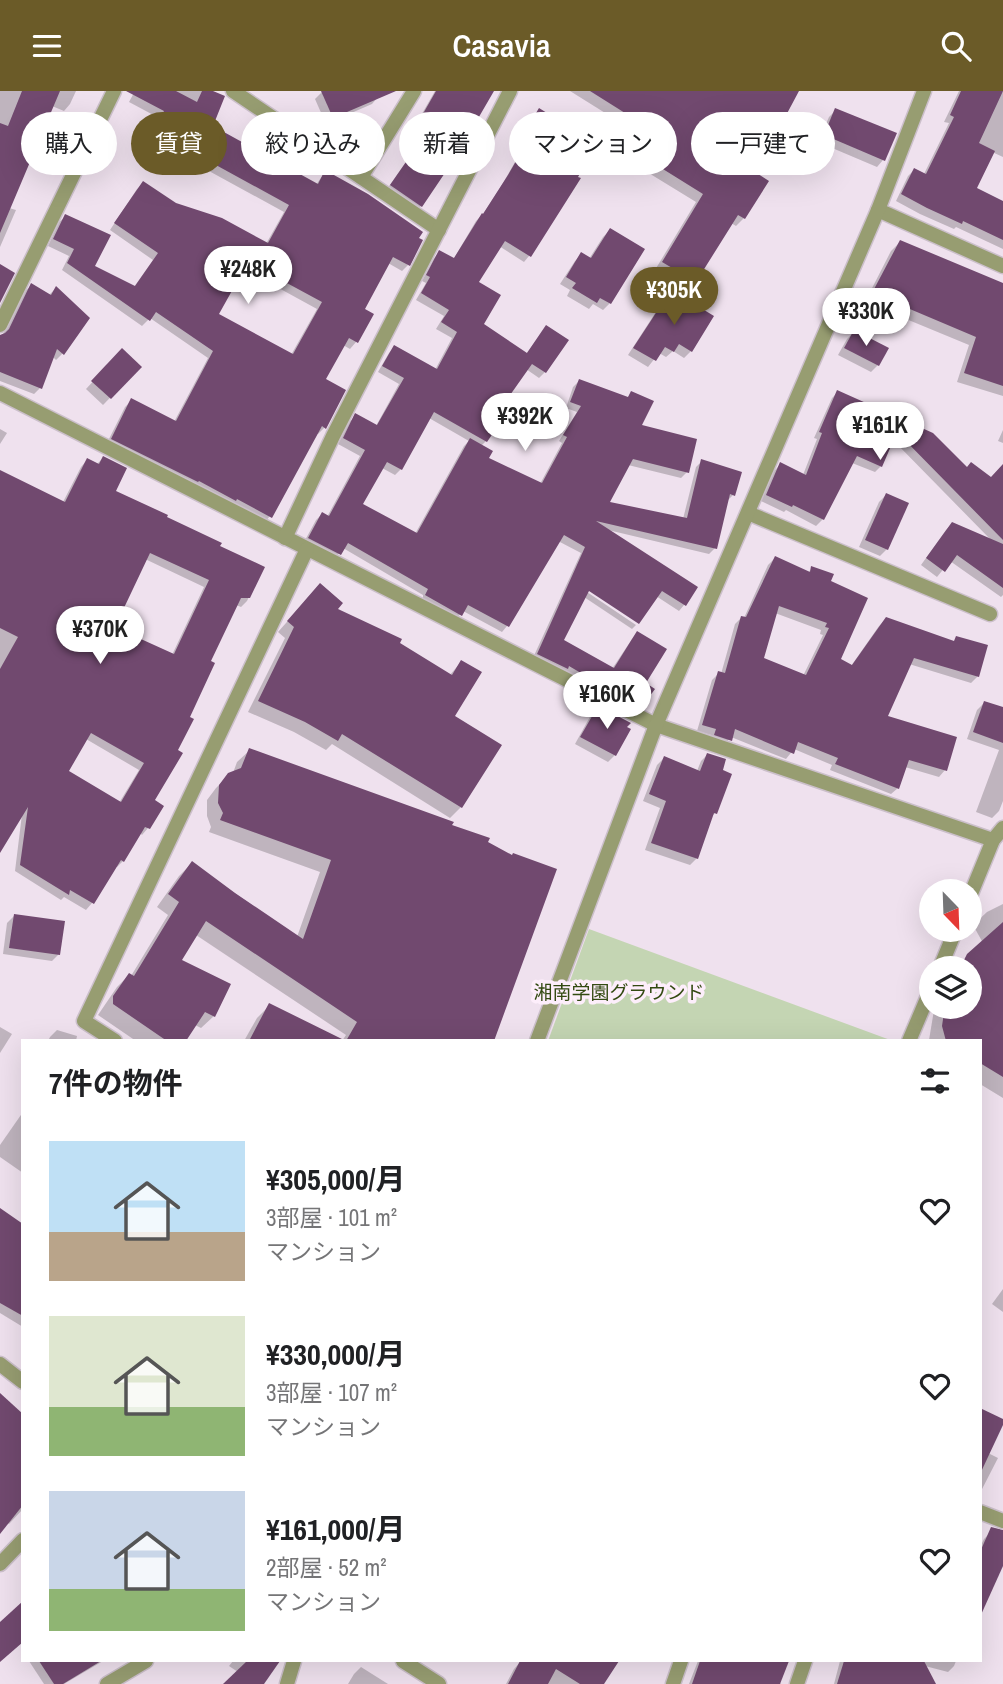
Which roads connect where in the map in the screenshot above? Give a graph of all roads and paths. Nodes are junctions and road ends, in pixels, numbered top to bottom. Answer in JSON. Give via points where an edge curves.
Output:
{"nodes":[{"id":1,"x":114,"y":91,"type":"edge"},
{"id":2,"x":233,"y":91,"type":"edge"},
{"id":3,"x":414,"y":91,"type":"edge"},
{"id":4,"x":510,"y":91,"type":"edge"},
{"id":5,"x":925,"y":91,"type":"edge"},
{"id":6,"x":360,"y":177,"type":"junction"},
{"id":7,"x":878,"y":210,"type":"junction"},
{"id":8,"x":439,"y":230,"type":"junction"},
{"id":9,"x":1003,"y":266,"type":"edge"},
{"id":10,"x":0,"y":325,"type":"edge"},
{"id":11,"x":0,"y":393,"type":"edge"},
{"id":12,"x":748,"y":513,"type":"junction"},
{"id":13,"x":285,"y":538,"type":"junction"},
{"id":14,"x":307,"y":549,"type":"junction"},
{"id":15,"x":990,"y":614,"type":"dead end"},
{"id":16,"x":656,"y":725,"type":"junction"},
{"id":17,"x":1003,"y":828,"type":"edge"},
{"id":18,"x":993,"y":840,"type":"junction"},
{"id":19,"x":977,"y":879,"type":"edge"},
{"id":20,"x":919,"y":1017,"type":"edge"},
{"id":21,"x":112,"y":1039,"type":"edge"},
{"id":22,"x":538,"y":1039,"type":"edge"},
{"id":23,"x":910,"y":1039,"type":"edge"},
{"id":24,"x":0,"y":1364,"type":"edge"},
{"id":25,"x":21,"y":1380,"type":"edge"},
{"id":26,"x":982,"y":1513,"type":"edge"},
{"id":27,"x":1003,"y":1521,"type":"edge"},
{"id":28,"x":21,"y":1542,"type":"edge"},
{"id":29,"x":0,"y":1565,"type":"edge"},
{"id":30,"x":144,"y":1662,"type":"edge"},
{"id":31,"x":294,"y":1662,"type":"edge"},
{"id":32,"x":405,"y":1662,"type":"edge"},
{"id":33,"x":681,"y":1662,"type":"edge"},
{"id":34,"x":805,"y":1662,"type":"edge"},
{"id":35,"x":107,"y":1684,"type":"edge"},
{"id":36,"x":287,"y":1684,"type":"edge"},
{"id":37,"x":439,"y":1684,"type":"edge"},
{"id":38,"x":673,"y":1684,"type":"edge"},
{"id":39,"x":797,"y":1684,"type":"edge"}],
"edges":[{"from":1,"to":10,"type":"street"},
{"from":2,"to":6,"type":"street"},
{"from":3,"to":6,"type":"street"},
{"from":4,"to":8,"type":"street"},
{"from":5,"to":7,"type":"street"},
{"from":6,"to":8,"type":"street"},
{"from":7,"to":9,"type":"street"},
{"from":7,"to":12,"type":"street"},
{"from":8,"to":13,"type":"street"},
{"from":11,"to":13,"type":"street"},
{"from":12,"to":15,"type":"street"},
{"from":12,"to":16,"type":"street"},
{"from":13,"to":14,"type":"street"},
{"from":14,"to":16,"type":"street"},
{"from":14,"to":21,"type":"street","via":[[84,1021]]},
{"from":16,"to":18,"type":"street"},
{"from":16,"to":22,"type":"street"},
{"from":17,"to":18,"type":"street"},
{"from":18,"to":19,"type":"street"},
{"from":20,"to":23,"type":"street"},
{"from":24,"to":25,"type":"street"},
{"from":26,"to":27,"type":"street"},
{"from":28,"to":29,"type":"street"},
{"from":30,"to":35,"type":"street"},
{"from":31,"to":36,"type":"street"},
{"from":32,"to":37,"type":"street"},
{"from":33,"to":38,"type":"street"},
{"from":34,"to":39,"type":"street"}]}
